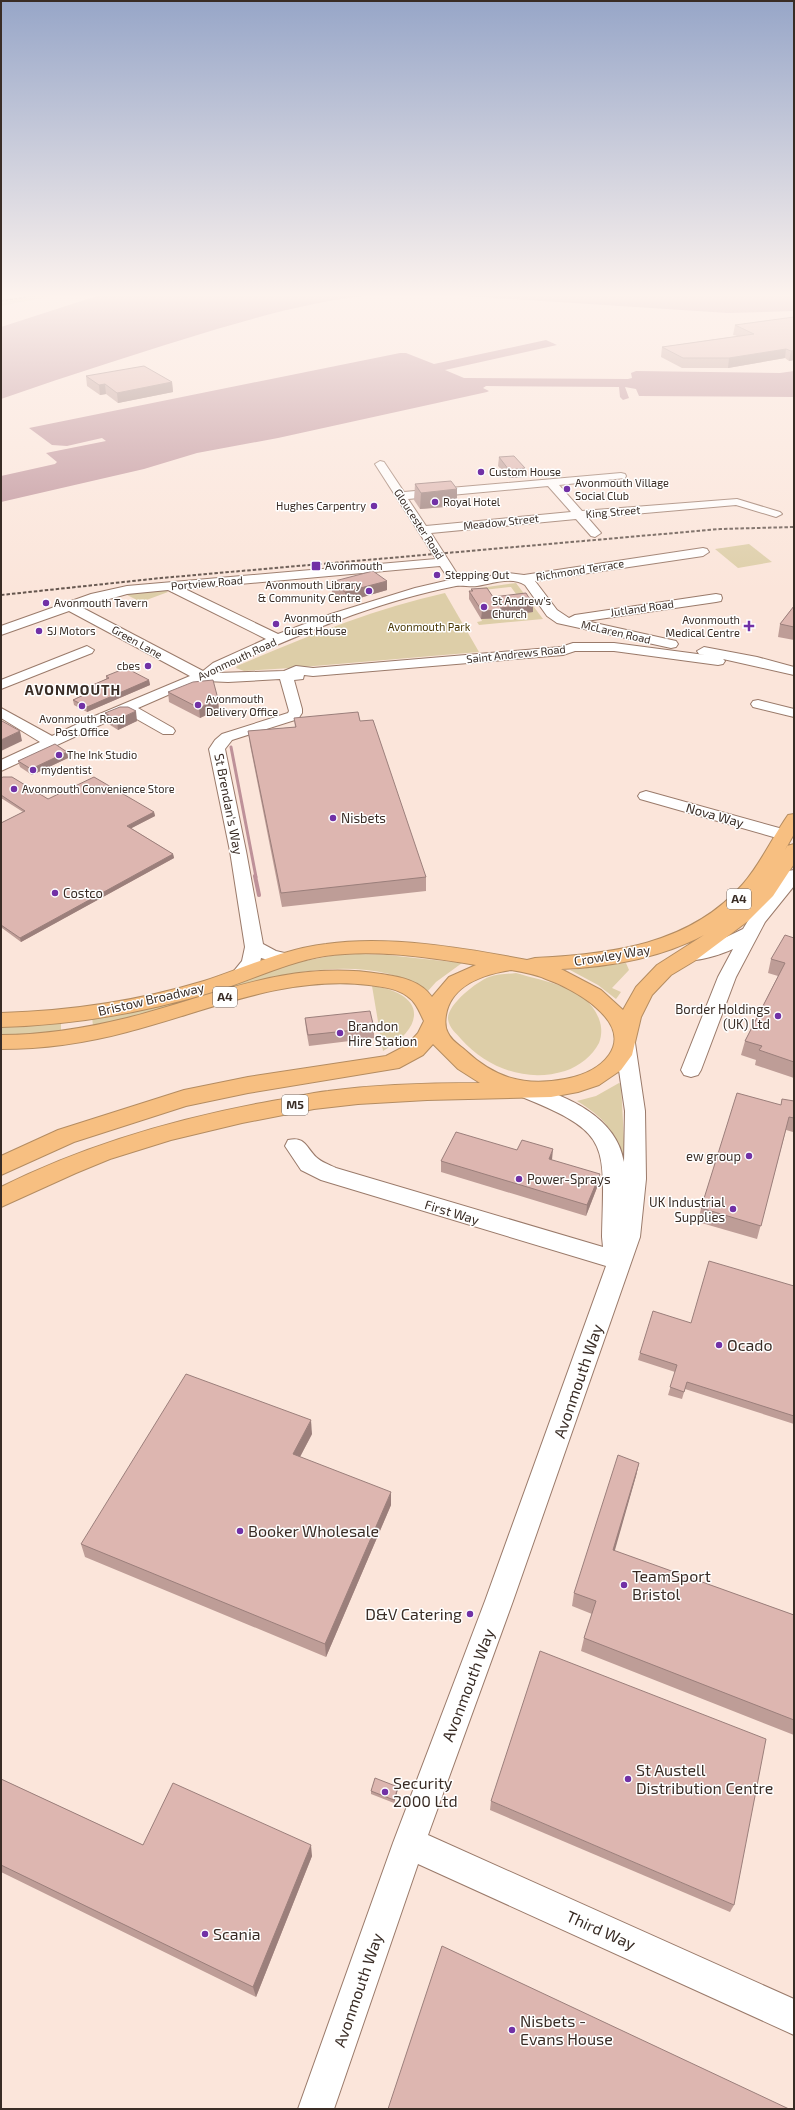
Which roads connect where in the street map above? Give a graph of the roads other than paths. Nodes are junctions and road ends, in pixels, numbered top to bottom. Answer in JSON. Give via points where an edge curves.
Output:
{"nodes":[{"id":1,"x":380,"y":464,"type":"dead end"},
{"id":2,"x":621,"y":476,"type":"dead end"},
{"id":3,"x":550,"y":482,"type":"junction"},
{"id":4,"x":402,"y":496,"type":"junction"},
{"id":5,"x":578,"y":514,"type":"junction"},
{"id":6,"x":776,"y":514,"type":"dead end"},
{"id":7,"x":424,"y":530,"type":"junction"},
{"id":8,"x":595,"y":533,"type":"dead end"},
{"id":9,"x":703,"y":552,"type":"dead end"},
{"id":10,"x":444,"y":562,"type":"junction"},
{"id":11,"x":524,"y":579,"type":"junction"},
{"id":12,"x":458,"y":582,"type":"junction"},
{"id":13,"x":170,"y":586,"type":"junction"},
{"id":14,"x":716,"y":598,"type":"dead end"},
{"id":15,"x":70,"y":606,"type":"junction"},
{"id":16,"x":570,"y":621,"type":"junction"},
{"id":17,"x":1,"y":631,"type":"edge"},
{"id":18,"x":277,"y":639,"type":"junction"},
{"id":19,"x":573,"y":647,"type":"junction"},
{"id":20,"x":87,"y":650,"type":"dead end"},
{"id":21,"x":718,"y":661,"type":"dead end"},
{"id":22,"x":757,"y":661,"type":"junction"},
{"id":23,"x":794,"y":662,"type":"edge"},
{"id":24,"x":794,"y":671,"type":"edge"},
{"id":25,"x":286,"y":675,"type":"junction"},
{"id":26,"x":204,"y":677,"type":"junction"},
{"id":27,"x":1,"y":685,"type":"edge"},
{"id":28,"x":758,"y":704,"type":"dead end"},
{"id":29,"x":128,"y":708,"type":"junction"},
{"id":30,"x":1,"y":712,"type":"edge"},
{"id":31,"x":794,"y":713,"type":"edge"},
{"id":32,"x":168,"y":731,"type":"dead end"},
{"id":33,"x":52,"y":742,"type":"junction"},
{"id":34,"x":1,"y":766,"type":"edge"},
{"id":35,"x":646,"y":796,"type":"dead end"},
{"id":36,"x":791,"y":834,"type":"edge"},
{"id":37,"x":794,"y":875,"type":"edge"},
{"id":38,"x":750,"y":933,"type":"junction"},
{"id":39,"x":254,"y":947,"type":"junction"},
{"id":40,"x":689,"y":955,"type":"junction"},
{"id":41,"x":286,"y":960,"type":"junction"},
{"id":42,"x":514,"y":964,"type":"junction"},
{"id":43,"x":238,"y":977,"type":"junction"},
{"id":44,"x":727,"y":977,"type":"junction"},
{"id":45,"x":1,"y":1020,"type":"edge"},
{"id":46,"x":434,"y":1022,"type":"junction"},
{"id":47,"x":625,"y":1040,"type":"junction"},
{"id":48,"x":1,"y":1042,"type":"edge"},
{"id":49,"x":691,"y":1070,"type":"dead end"},
{"id":50,"x":521,"y":1090,"type":"junction"},
{"id":51,"x":296,"y":1146,"type":"dead end"},
{"id":52,"x":1,"y":1166,"type":"edge"},
{"id":53,"x":1,"y":1198,"type":"edge"},
{"id":54,"x":619,"y":1261,"type":"junction"},
{"id":55,"x":409,"y":1844,"type":"junction"},
{"id":56,"x":794,"y":2017,"type":"edge"},
{"id":57,"x":316,"y":2109,"type":"edge"}],
"edges":[{"from":1,"to":4,"type":"street","name":"Gloucester Road"},
{"from":2,"to":3,"type":"street"},
{"from":3,"to":4,"type":"street"},
{"from":3,"to":5,"type":"street"},
{"from":4,"to":7,"type":"street","name":"Gloucester Road"},
{"from":5,"to":6,"type":"street","name":"King Street","via":[[741,503]]},
{"from":5,"to":7,"type":"street","name":"Meadow Street"},
{"from":5,"to":8,"type":"street"},
{"from":7,"to":10,"type":"street","name":"Gloucester Road"},
{"from":9,"to":11,"type":"street","name":"Richmond Terrace"},
{"from":10,"to":12,"type":"street","name":"Gloucester Road"},
{"from":10,"to":13,"type":"street","name":"Portview Road"},
{"from":11,"to":12,"type":"street","name":"Richmond Terrace","via":[[513,577],[471,583]]},
{"from":11,"to":16,"type":"street","name":"McLaren Road","via":[[555,616]]},
{"from":12,"to":18,"type":"street","name":"Avonmouth Road","via":[[372,605]]},
{"from":13,"to":15,"type":"street","name":"Portview Road","via":[[116,592]]},
{"from":13,"to":18,"type":"street"},
{"from":14,"to":16,"type":"street","name":"Jutland Road","via":[[580,617]]},
{"from":15,"to":17,"type":"street","name":"Portview Road"},
{"from":15,"to":26,"type":"street","name":"Green Lane"},
{"from":16,"to":19,"type":"street","name":"McLaren Road","via":[[565,630],[574,643]]},
{"from":16,"to":22,"type":"street","name":"McLaren Road"},
{"from":18,"to":26,"type":"street","name":"Avonmouth Road","via":[[218,666]]},
{"from":19,"to":21,"type":"street","name":"Saint Andrews Road","via":[[618,648]]},
{"from":19,"to":25,"type":"street","name":"Saint Andrews Road","via":[[563,651]]},
{"from":20,"to":27,"type":"street"},
{"from":22,"to":23,"type":"street","name":"McLaren Road"},
{"from":22,"to":24,"type":"street","name":"McLaren Road"},
{"from":25,"to":26,"type":"street","name":"Saint Andrews Road","via":[[226,679]]},
{"from":25,"to":39,"type":"street","name":"St Brendan's Way","via":[[295,711],[293,716],[227,737],[217,749]]},
{"from":26,"to":29,"type":"street","name":"Avonmouth Road","via":[[176,686]]},
{"from":28,"to":31,"type":"street"},
{"from":29,"to":32,"type":"street"},
{"from":29,"to":33,"type":"street","name":"Avonmouth Road"},
{"from":30,"to":33,"type":"street"},
{"from":33,"to":34,"type":"street","name":"Avonmouth Road"},
{"from":35,"to":36,"type":"street","name":"Nova Way"},
{"from":36,"to":40,"type":"highway","name":"Crowley Way","number":"A4","via":[[766,892],[741,916]]},
{"from":36,"to":42,"type":"highway","name":"Crowley Way","number":"A4","via":[[742,896],[687,937],[657,949],[626,956],[572,962]]},
{"from":37,"to":38,"type":"street","via":[[757,920]]},
{"from":38,"to":40,"type":"street","via":[[717,949]]},
{"from":38,"to":44,"type":"street"},
{"from":39,"to":41,"type":"street"},
{"from":39,"to":43,"type":"street","name":"St Brendan's Way","via":[[251,963]]},
{"from":40,"to":44,"type":"street","via":[[712,961]]},
{"from":40,"to":47,"type":"highway","name":"Crowley Way","number":"A4","via":[[664,970],[643,992],[630,1017]]},
{"from":41,"to":42,"type":"highway","name":"Bristow Broadway","number":"A4","via":[[325,950],[370,948]]},
{"from":41,"to":43,"type":"highway","name":"Bristow Broadway","number":"A4"},
{"from":42,"to":46,"type":"highway","via":[[482,968],[456,983],[439,1003]]},
{"from":42,"to":47,"type":"highway","via":[[562,978],[589,991],[619,1020]]},
{"from":43,"to":45,"type":"highway","name":"Bristow Broadway","number":"A4","via":[[130,1006],[73,1015]]},
{"from":44,"to":49,"type":"street"},
{"from":46,"to":48,"type":"highway","name":"Bristow Broadway","number":"A4","via":[[422,998],[402,985],[371,978],[332,975],[266,983],[177,1012],[103,1030],[54,1038]]},
{"from":46,"to":50,"type":"highway","name":"Bristow Broadway","via":[[442,1040],[464,1062],[485,1075]]},
{"from":46,"to":52,"type":"highway","number":"M5","via":[[427,1038],[415,1050],[391,1063],[248,1085],[184,1098],[66,1136]]},
{"from":47,"to":50,"type":"highway","name":"Crowley Way","via":[[621,1054],[609,1068],[583,1082],[559,1089]]},
{"from":47,"to":54,"type":"street","name":"Avonmouth Way","via":[[635,1111],[636,1179],[629,1237]]},
{"from":50,"to":53,"type":"highway","number":"M5","via":[[399,1093],[334,1098],[230,1116],[167,1132],[80,1160],[35,1179]]},
{"from":50,"to":54,"type":"street","via":[[567,1109],[589,1121],[601,1132],[609,1146],[614,1168],[613,1239]]},
{"from":51,"to":54,"type":"street","name":"First Way","via":[[310,1164],[329,1174]]},
{"from":54,"to":55,"type":"street","name":"Avonmouth Way","via":[[559,1436]]},
{"from":55,"to":56,"type":"street","name":"Third Way"},
{"from":55,"to":57,"type":"street","name":"Avonmouth Way"}]}
